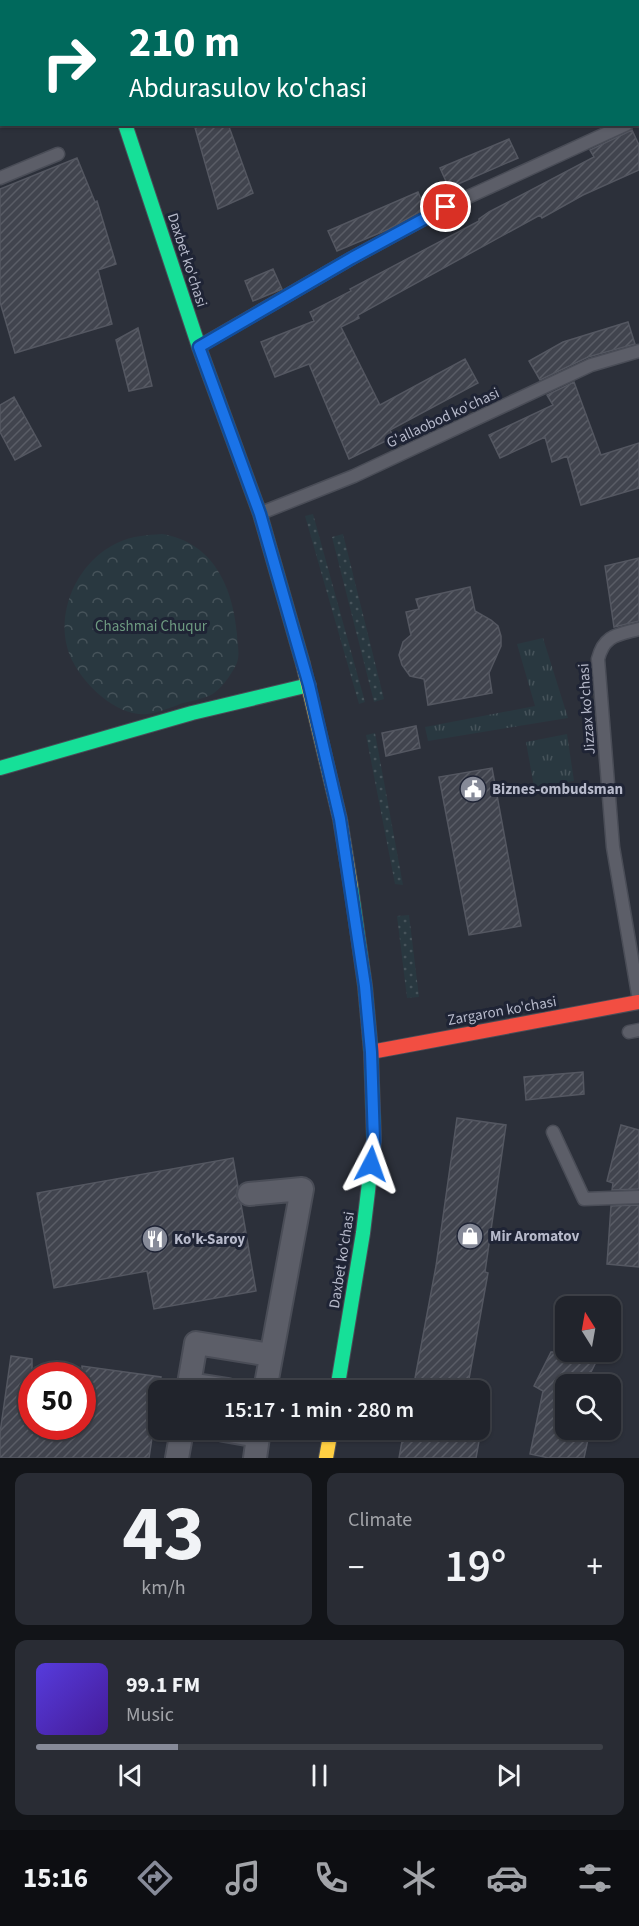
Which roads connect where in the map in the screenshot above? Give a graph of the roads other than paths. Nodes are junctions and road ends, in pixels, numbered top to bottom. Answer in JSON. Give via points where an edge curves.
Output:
{"nodes":[{"id":1,"x":623,"y":126,"type":"edge"},
{"id":2,"x":128,"y":129,"type":"edge"},
{"id":3,"x":58,"y":154,"type":"dead end"},
{"id":4,"x":0,"y":178,"type":"edge"},
{"id":5,"x":199,"y":347,"type":"junction"},
{"id":6,"x":639,"y":351,"type":"edge"},
{"id":7,"x":260,"y":514,"type":"junction"},
{"id":8,"x":639,"y":629,"type":"edge"},
{"id":9,"x":309,"y":685,"type":"junction"},
{"id":10,"x":0,"y":768,"type":"edge"},
{"id":11,"x":639,"y":1001,"type":"edge"},
{"id":12,"x":371,"y":1052,"type":"junction"},
{"id":13,"x":553,"y":1132,"type":"dead end"},
{"id":14,"x":249,"y":1194,"type":"dead end"},
{"id":15,"x":639,"y":1197,"type":"edge"},
{"id":16,"x":271,"y":1355,"type":"junction"},
{"id":17,"x":190,"y":1380,"type":"edge"},
{"id":18,"x":267,"y":1380,"type":"edge"},
{"id":19,"x":339,"y":1380,"type":"edge"},
{"id":20,"x":180,"y":1440,"type":"edge"},
{"id":21,"x":258,"y":1440,"type":"edge"},
{"id":22,"x":329,"y":1440,"type":"edge"},
{"id":23,"x":177,"y":1458,"type":"edge"},
{"id":24,"x":255,"y":1458,"type":"edge"},
{"id":25,"x":326,"y":1458,"type":"edge"}],
"edges":[{"from":1,"to":5,"type":"lane","via":[[446,207]]},
{"from":2,"to":5,"type":"main road","name":"Daxbet ko'chasi"},
{"from":3,"to":4,"type":"lane"},
{"from":5,"to":7,"type":"main road","name":"Daxbet ko'chasi"},
{"from":6,"to":7,"type":"lane","name":"G'allaobod ko'chasi","via":[[591,365],[354,476]]},
{"from":7,"to":9,"type":"main road","name":"Daxbet ko'chasi"},
{"from":8,"to":11,"type":"lane","name":"Jizzax ko'chasi","via":[[613,636],[600,650],[598,659],[613,847]]},
{"from":9,"to":10,"type":"main road"},
{"from":9,"to":12,"type":"main road","name":"Daxbet ko'chasi","via":[[347,860]]},
{"from":11,"to":12,"type":"main road","name":"Zargaron ko'chasi"},
{"from":12,"to":19,"type":"main road","name":"Daxbet ko'chasi","via":[[374,1141]]},
{"from":13,"to":15,"type":"lane","via":[[584,1199]]},
{"from":14,"to":16,"type":"street","via":[[302,1189]]},
{"from":16,"to":17,"type":"street","via":[[196,1343]]},
{"from":16,"to":18,"type":"street"},
{"from":20,"to":23,"type":"street"},
{"from":21,"to":24,"type":"street"},
{"from":22,"to":25,"type":"main road"}]}
